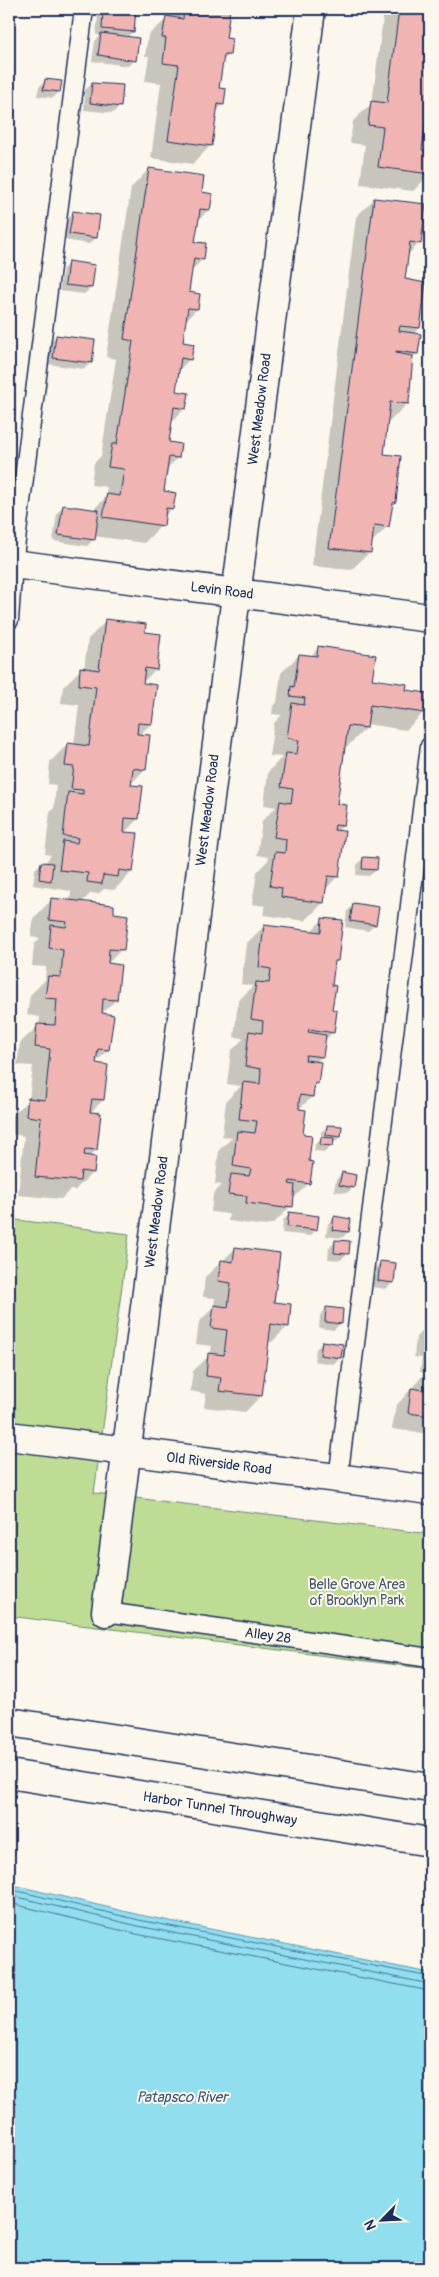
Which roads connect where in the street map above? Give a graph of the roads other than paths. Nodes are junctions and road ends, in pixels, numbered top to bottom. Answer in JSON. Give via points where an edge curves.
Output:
{"nodes":[{"id":1,"x":84,"y":9,"type":"edge"},
{"id":2,"x":311,"y":9,"type":"edge"},
{"id":3,"x":11,"y":579,"type":"edge"},
{"id":4,"x":235,"y":592,"type":"junction"},
{"id":5,"x":430,"y":618,"type":"edge"},
{"id":6,"x":9,"y":620,"type":"edge"},
{"id":7,"x":430,"y":746,"type":"edge"},
{"id":8,"x":9,"y":1436,"type":"edge"},
{"id":9,"x":126,"y":1452,"type":"junction"},
{"id":10,"x":338,"y":1479,"type":"junction"},
{"id":11,"x":430,"y":1490,"type":"edge"},
{"id":12,"x":106,"y":1612,"type":"joint"},
{"id":13,"x":430,"y":1658,"type":"edge"},
{"id":14,"x":9,"y":1722,"type":"edge"},
{"id":15,"x":9,"y":1774,"type":"edge"},
{"id":16,"x":430,"y":1788,"type":"edge"},
{"id":17,"x":430,"y":1842,"type":"edge"}],
"edges":[{"from":1,"to":3,"type":"lane"},
{"from":2,"to":4,"type":"main road","name":"West Meadow Road"},
{"from":3,"to":4,"type":"main road","name":"Levin Road"},
{"from":3,"to":6,"type":"lane"},
{"from":4,"to":5,"type":"main road","name":"Levin Road"},
{"from":4,"to":9,"type":"main road","name":"West Meadow Road"},
{"from":7,"to":10,"type":"lane"},
{"from":8,"to":9,"type":"main road","name":"Old Riverside Road"},
{"from":9,"to":10,"type":"main road","name":"Old Riverside Road"},
{"from":9,"to":12,"type":"main road","name":"West Meadow Road"},
{"from":10,"to":11,"type":"main road","name":"Old Riverside Road"},
{"from":12,"to":13,"type":"lane","name":"Alley 28"},
{"from":14,"to":16,"type":"main road"},
{"from":15,"to":17,"type":"main road","name":"Harbor Tunnel Throughway"}]}
